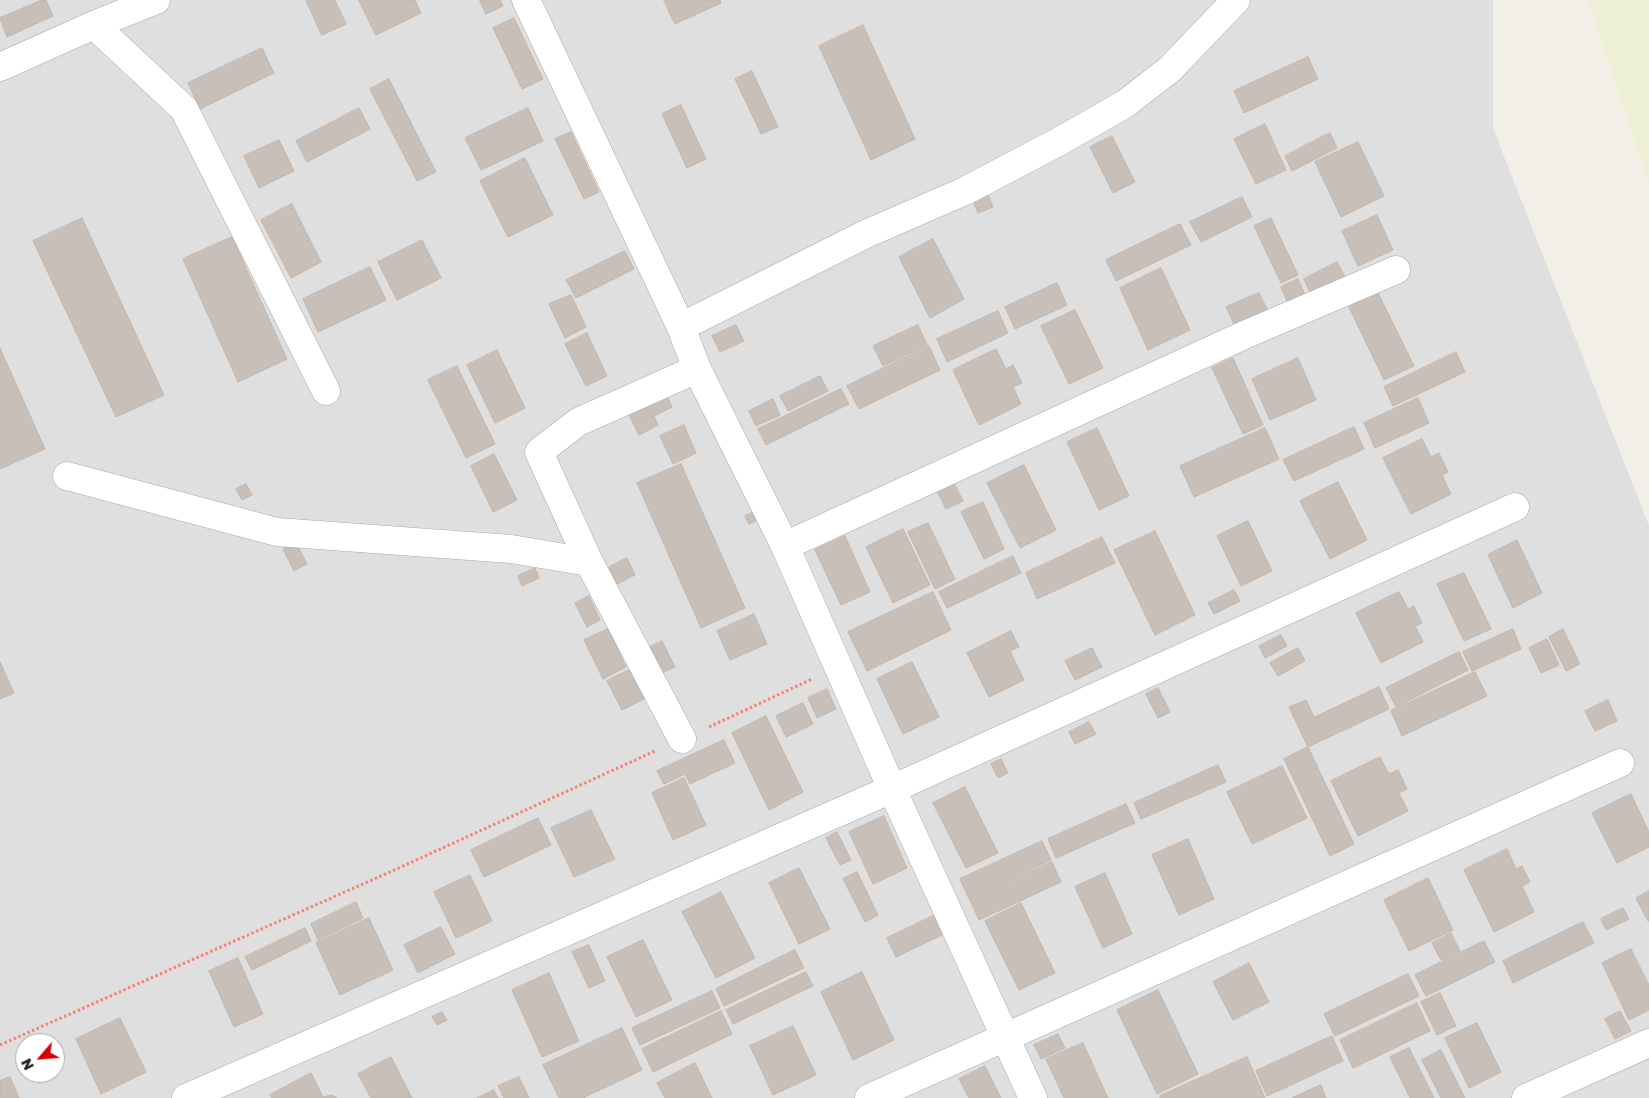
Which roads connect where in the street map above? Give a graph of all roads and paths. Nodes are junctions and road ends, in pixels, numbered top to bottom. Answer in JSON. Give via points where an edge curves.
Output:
{"nodes":[{"id":1,"x":156,"y":0,"type":"edge"},
{"id":2,"x":526,"y":0,"type":"edge"},
{"id":3,"x":1236,"y":0,"type":"edge"},
{"id":4,"x":94,"y":25,"type":"junction"},
{"id":5,"x":0,"y":67,"type":"edge"},
{"id":6,"x":1396,"y":270,"type":"dead end"},
{"id":7,"x":681,"y":327,"type":"junction"},
{"id":8,"x":697,"y":370,"type":"junction"},
{"id":9,"x":326,"y":391,"type":"dead end"},
{"id":10,"x":67,"y":476,"type":"dead end"},
{"id":11,"x":1515,"y":507,"type":"dead end"},
{"id":12,"x":785,"y":546,"type":"junction"},
{"id":13,"x":589,"y":562,"type":"junction"},
{"id":14,"x":838,"y":667,"type":"junction"},
{"id":15,"x":682,"y":739,"type":"junction"},
{"id":16,"x":1620,"y":763,"type":"dead end"},
{"id":17,"x":892,"y":789,"type":"junction"},
{"id":18,"x":1006,"y":1037,"type":"junction"},
{"id":19,"x":1649,"y":1043,"type":"edge"},
{"id":20,"x":0,"y":1045,"type":"edge"},
{"id":21,"x":186,"y":1098,"type":"edge"},
{"id":22,"x":869,"y":1098,"type":"edge"},
{"id":23,"x":1034,"y":1098,"type":"edge"},
{"id":24,"x":1526,"y":1098,"type":"edge"}],
"edges":[{"from":1,"to":4,"type":"street"},
{"from":2,"to":7,"type":"street"},
{"from":3,"to":7,"type":"street","via":[[1170,69],[1125,104],[965,190],[868,233]]},
{"from":4,"to":5,"type":"street"},
{"from":4,"to":9,"type":"street","via":[[184,109]]},
{"from":6,"to":12,"type":"street","via":[[1242,336]]},
{"from":7,"to":8,"type":"street"},
{"from":8,"to":12,"type":"street"},
{"from":8,"to":13,"type":"street","via":[[578,422],[539,452]]},
{"from":10,"to":13,"type":"street","via":[[277,532],[511,550]]},
{"from":11,"to":17,"type":"street"},
{"from":12,"to":14,"type":"street"},
{"from":13,"to":15,"type":"street"},
{"from":14,"to":15,"type":"path"},
{"from":14,"to":17,"type":"street"},
{"from":15,"to":20,"type":"path"},
{"from":16,"to":18,"type":"street"},
{"from":17,"to":18,"type":"street"},
{"from":17,"to":21,"type":"street"},
{"from":18,"to":22,"type":"street"},
{"from":18,"to":23,"type":"street"},
{"from":19,"to":24,"type":"street"}]}
